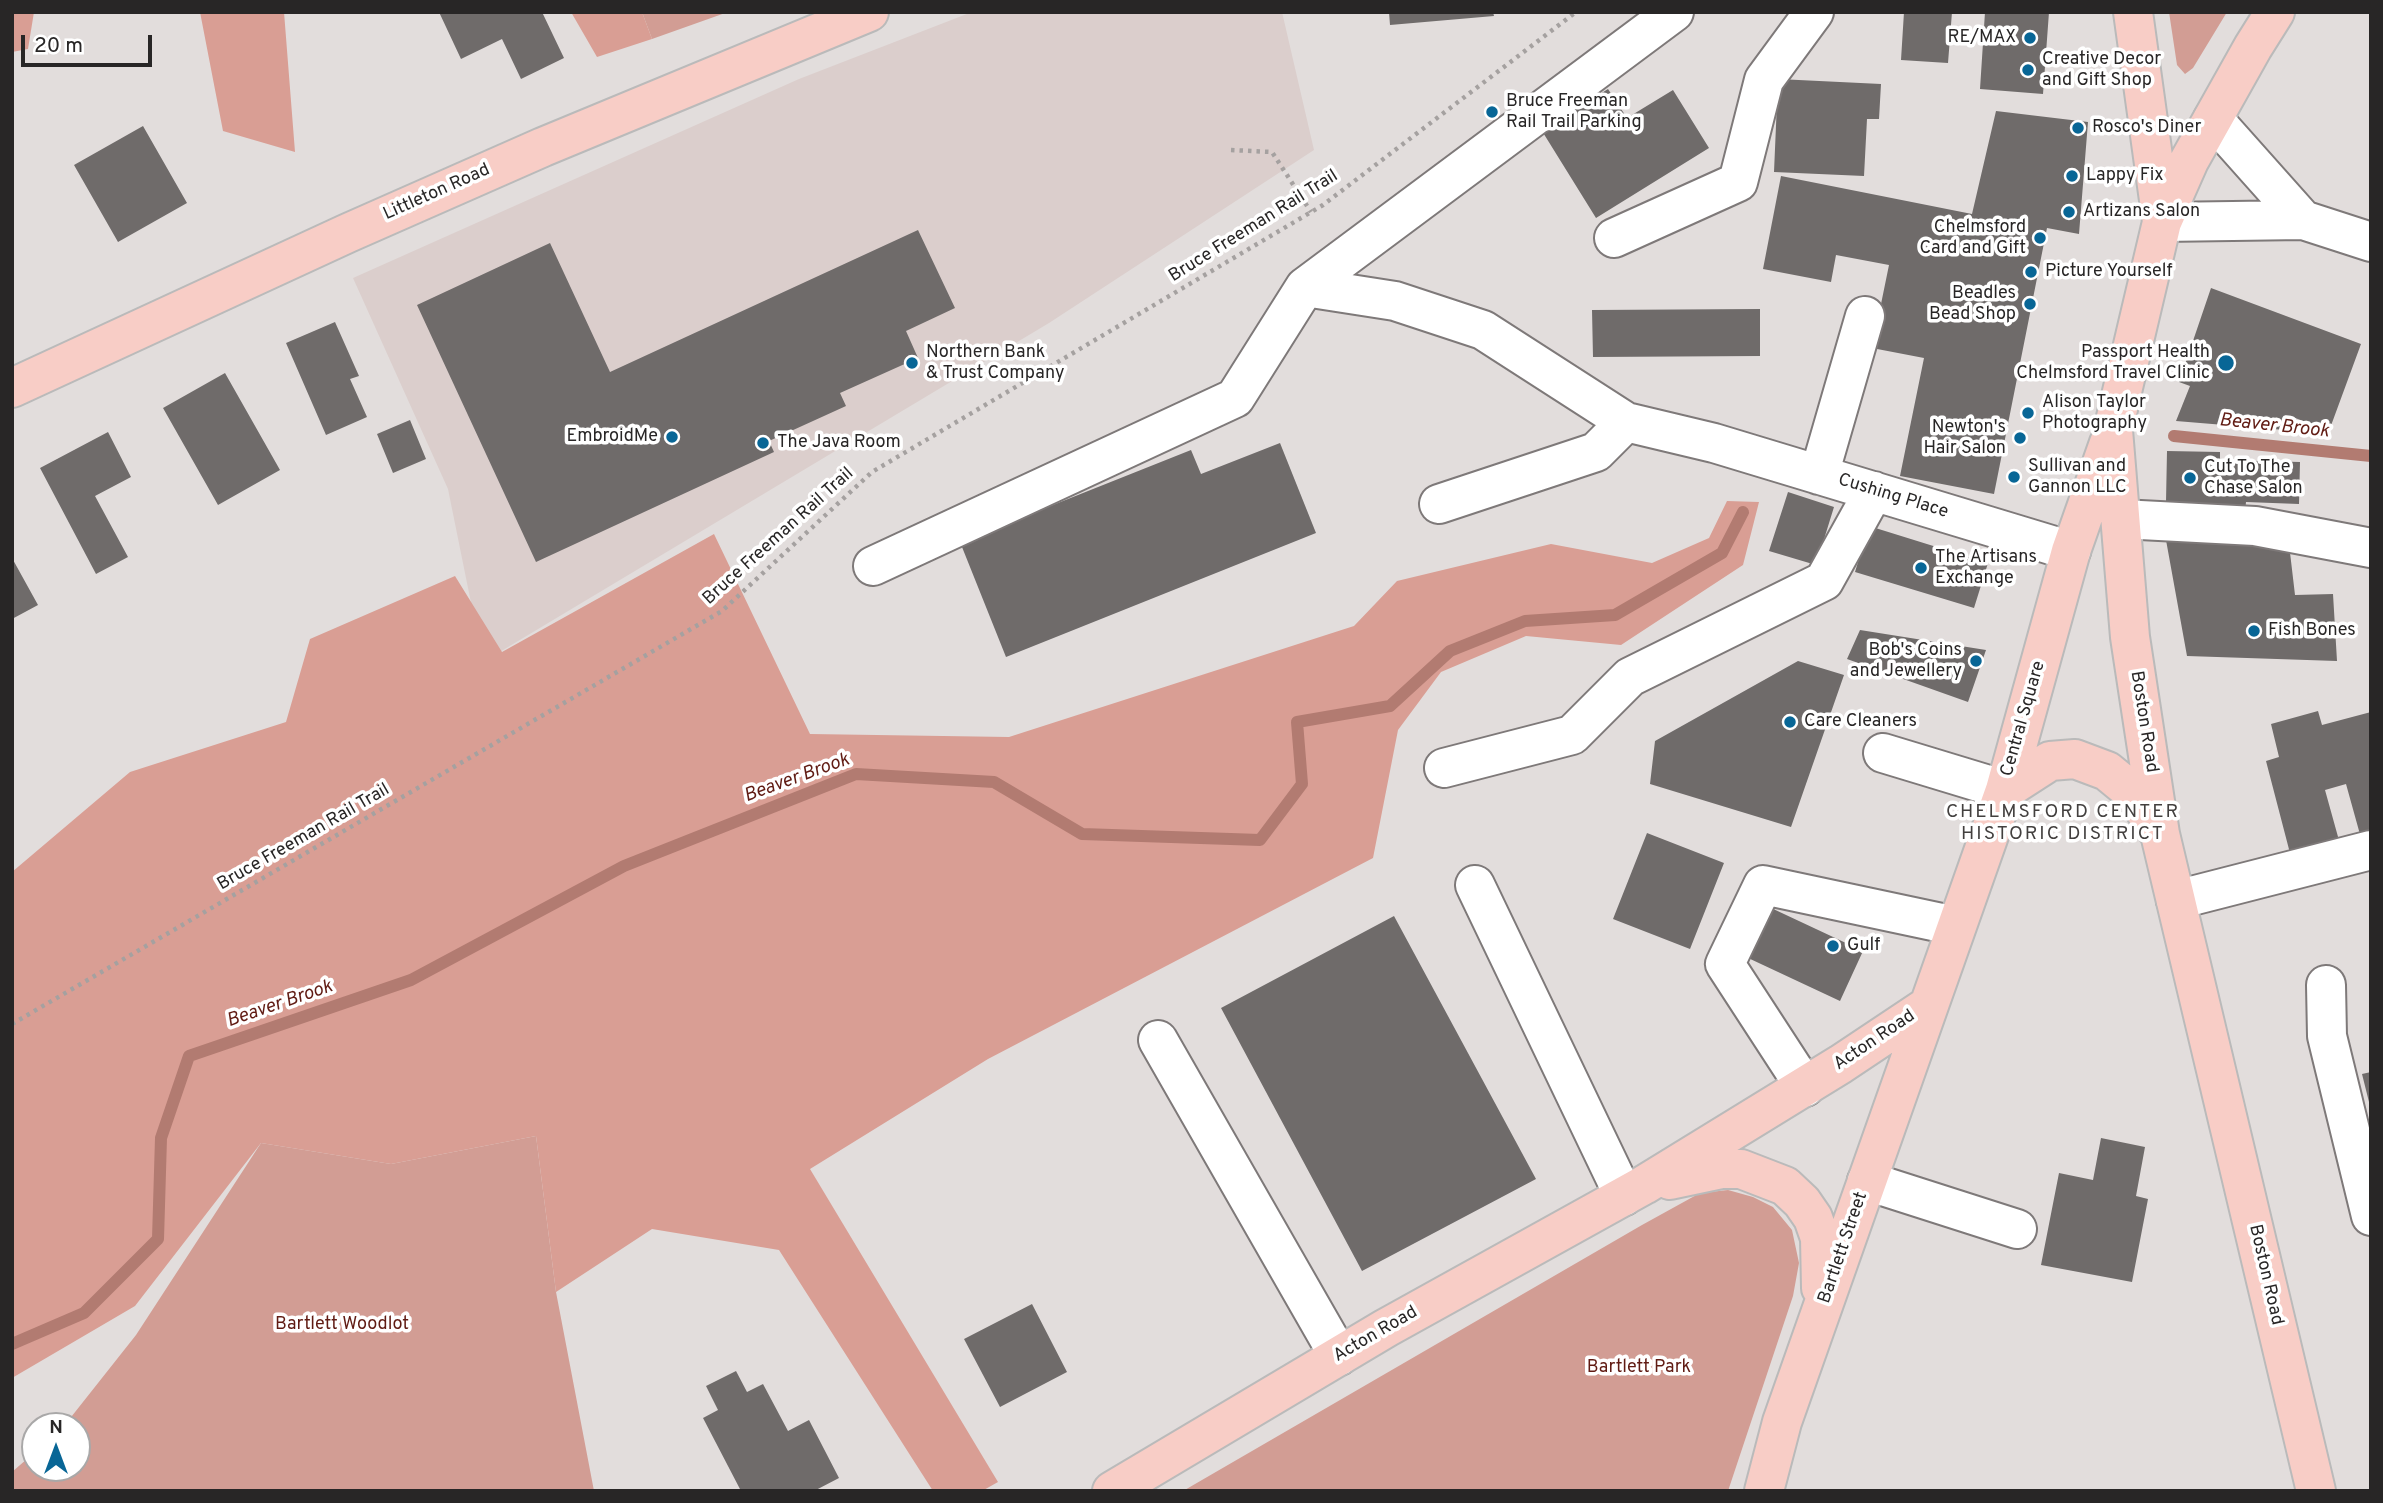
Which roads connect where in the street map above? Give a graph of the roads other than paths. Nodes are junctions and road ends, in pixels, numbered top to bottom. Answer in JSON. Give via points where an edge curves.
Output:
{"nodes":[{"id":1,"x":869,"y":12,"type":"edge"},
{"id":2,"x":1674,"y":12,"type":"edge"},
{"id":3,"x":1814,"y":12,"type":"edge"},
{"id":4,"x":2133,"y":12,"type":"edge"},
{"id":5,"x":2276,"y":12,"type":"edge"},
{"id":6,"x":2213,"y":119,"type":"junction"},
{"id":7,"x":2303,"y":220,"type":"junction"},
{"id":8,"x":2162,"y":222,"type":"junction"},
{"id":9,"x":1614,"y":238,"type":"dead end"},
{"id":10,"x":2371,"y":242,"type":"edge"},
{"id":11,"x":1305,"y":287,"type":"junction"},
{"id":12,"x":1865,"y":316,"type":"dead end"},
{"id":13,"x":12,"y":388,"type":"edge"},
{"id":14,"x":1626,"y":422,"type":"junction"},
{"id":15,"x":2113,"y":430,"type":"junction"},
{"id":16,"x":1819,"y":475,"type":"junction"},
{"id":17,"x":1874,"y":491,"type":"junction"},
{"id":18,"x":1439,"y":504,"type":"dead end"},
{"id":19,"x":2120,"y":519,"type":"junction"},
{"id":20,"x":2371,"y":548,"type":"edge"},
{"id":21,"x":2071,"y":551,"type":"junction"},
{"id":22,"x":873,"y":566,"type":"dead end"},
{"id":23,"x":1883,"y":753,"type":"dead end"},
{"id":24,"x":1444,"y":768,"type":"dead end"},
{"id":25,"x":2004,"y":790,"type":"junction"},
{"id":26,"x":2160,"y":834,"type":"junction"},
{"id":27,"x":2371,"y":850,"type":"edge"},
{"id":28,"x":1475,"y":885,"type":"dead end"},
{"id":29,"x":2176,"y":900,"type":"junction"},
{"id":30,"x":1956,"y":926,"type":"junction"},
{"id":31,"x":2326,"y":985,"type":"dead end"},
{"id":32,"x":1928,"y":1006,"type":"junction"},
{"id":33,"x":1158,"y":1040,"type":"dead end"},
{"id":34,"x":1805,"y":1087,"type":"junction"},
{"id":35,"x":1867,"y":1181,"type":"junction"},
{"id":36,"x":1634,"y":1191,"type":"junction"},
{"id":37,"x":2371,"y":1216,"type":"edge"},
{"id":38,"x":2017,"y":1229,"type":"dead end"},
{"id":39,"x":1821,"y":1313,"type":"junction"},
{"id":40,"x":1339,"y":1356,"type":"junction"},
{"id":41,"x":1112,"y":1491,"type":"edge"},
{"id":42,"x":1764,"y":1491,"type":"edge"},
{"id":43,"x":2316,"y":1491,"type":"edge"}],
"edges":[{"from":1,"to":13,"type":"main road","name":"Littleton Road","via":[[348,233]]},
{"from":2,"to":11,"type":"street"},
{"from":3,"to":9,"type":"street","via":[[1764,80],[1738,182]]},
{"from":4,"to":8,"type":"main road"},
{"from":5,"to":6,"type":"main road","name":"Boston Road"},
{"from":6,"to":7,"type":"street"},
{"from":6,"to":8,"type":"main road","name":"Boston Road"},
{"from":7,"to":8,"type":"street"},
{"from":7,"to":10,"type":"street"},
{"from":8,"to":15,"type":"main road","name":"Boston Road"},
{"from":11,"to":14,"type":"street","name":"Cushing Place","via":[[1395,301],[1483,330]]},
{"from":11,"to":22,"type":"street","via":[[1235,398]]},
{"from":12,"to":16,"type":"street"},
{"from":14,"to":16,"type":"street","name":"Cushing Place"},
{"from":14,"to":18,"type":"street","via":[[1596,452]]},
{"from":15,"to":19,"type":"main road","name":"Boston Road"},
{"from":15,"to":21,"type":"main road","name":"Central Square"},
{"from":16,"to":17,"type":"street","name":"Cushing Place"},
{"from":17,"to":21,"type":"street","name":"Cushing Place"},
{"from":17,"to":24,"type":"street","via":[[1824,581],[1630,677],[1572,735]]},
{"from":19,"to":20,"type":"street","via":[[2255,526]]},
{"from":19,"to":26,"type":"main road","name":"Boston Road","via":[[2130,638]]},
{"from":21,"to":25,"type":"main road","name":"Central Square"},
{"from":23,"to":25,"type":"street"},
{"from":25,"to":26,"type":"main road","via":[[2050,761],[2075,759],[2106,771],[2135,794]]},
{"from":25,"to":30,"type":"main road","name":"Central Square"},
{"from":26,"to":29,"type":"main road","name":"Boston Road"},
{"from":27,"to":29,"type":"street"},
{"from":28,"to":36,"type":"street"},
{"from":29,"to":43,"type":"main road","name":"Boston Road"},
{"from":30,"to":32,"type":"main road","name":"Central Square"},
{"from":30,"to":34,"type":"street","via":[[1763,885],[1725,964]]},
{"from":31,"to":37,"type":"street","via":[[2327,1037]]},
{"from":32,"to":34,"type":"main road","name":"Acton Road"},
{"from":32,"to":35,"type":"main road","name":"Bartlett Street"},
{"from":33,"to":40,"type":"street"},
{"from":34,"to":36,"type":"main road","name":"Acton Road"},
{"from":35,"to":38,"type":"street"},
{"from":35,"to":39,"type":"main road","name":"Bartlett Street"},
{"from":36,"to":39,"type":"main road","name":"Acton Road","via":[[1721,1169],[1741,1170],[1785,1186],[1813,1218],[1820,1238]]},
{"from":36,"to":40,"type":"main road","name":"Acton Road"},
{"from":39,"to":42,"type":"main road","name":"Bartlett Street","via":[[1782,1422]]},
{"from":40,"to":41,"type":"main road","name":"Acton Road"}]}
